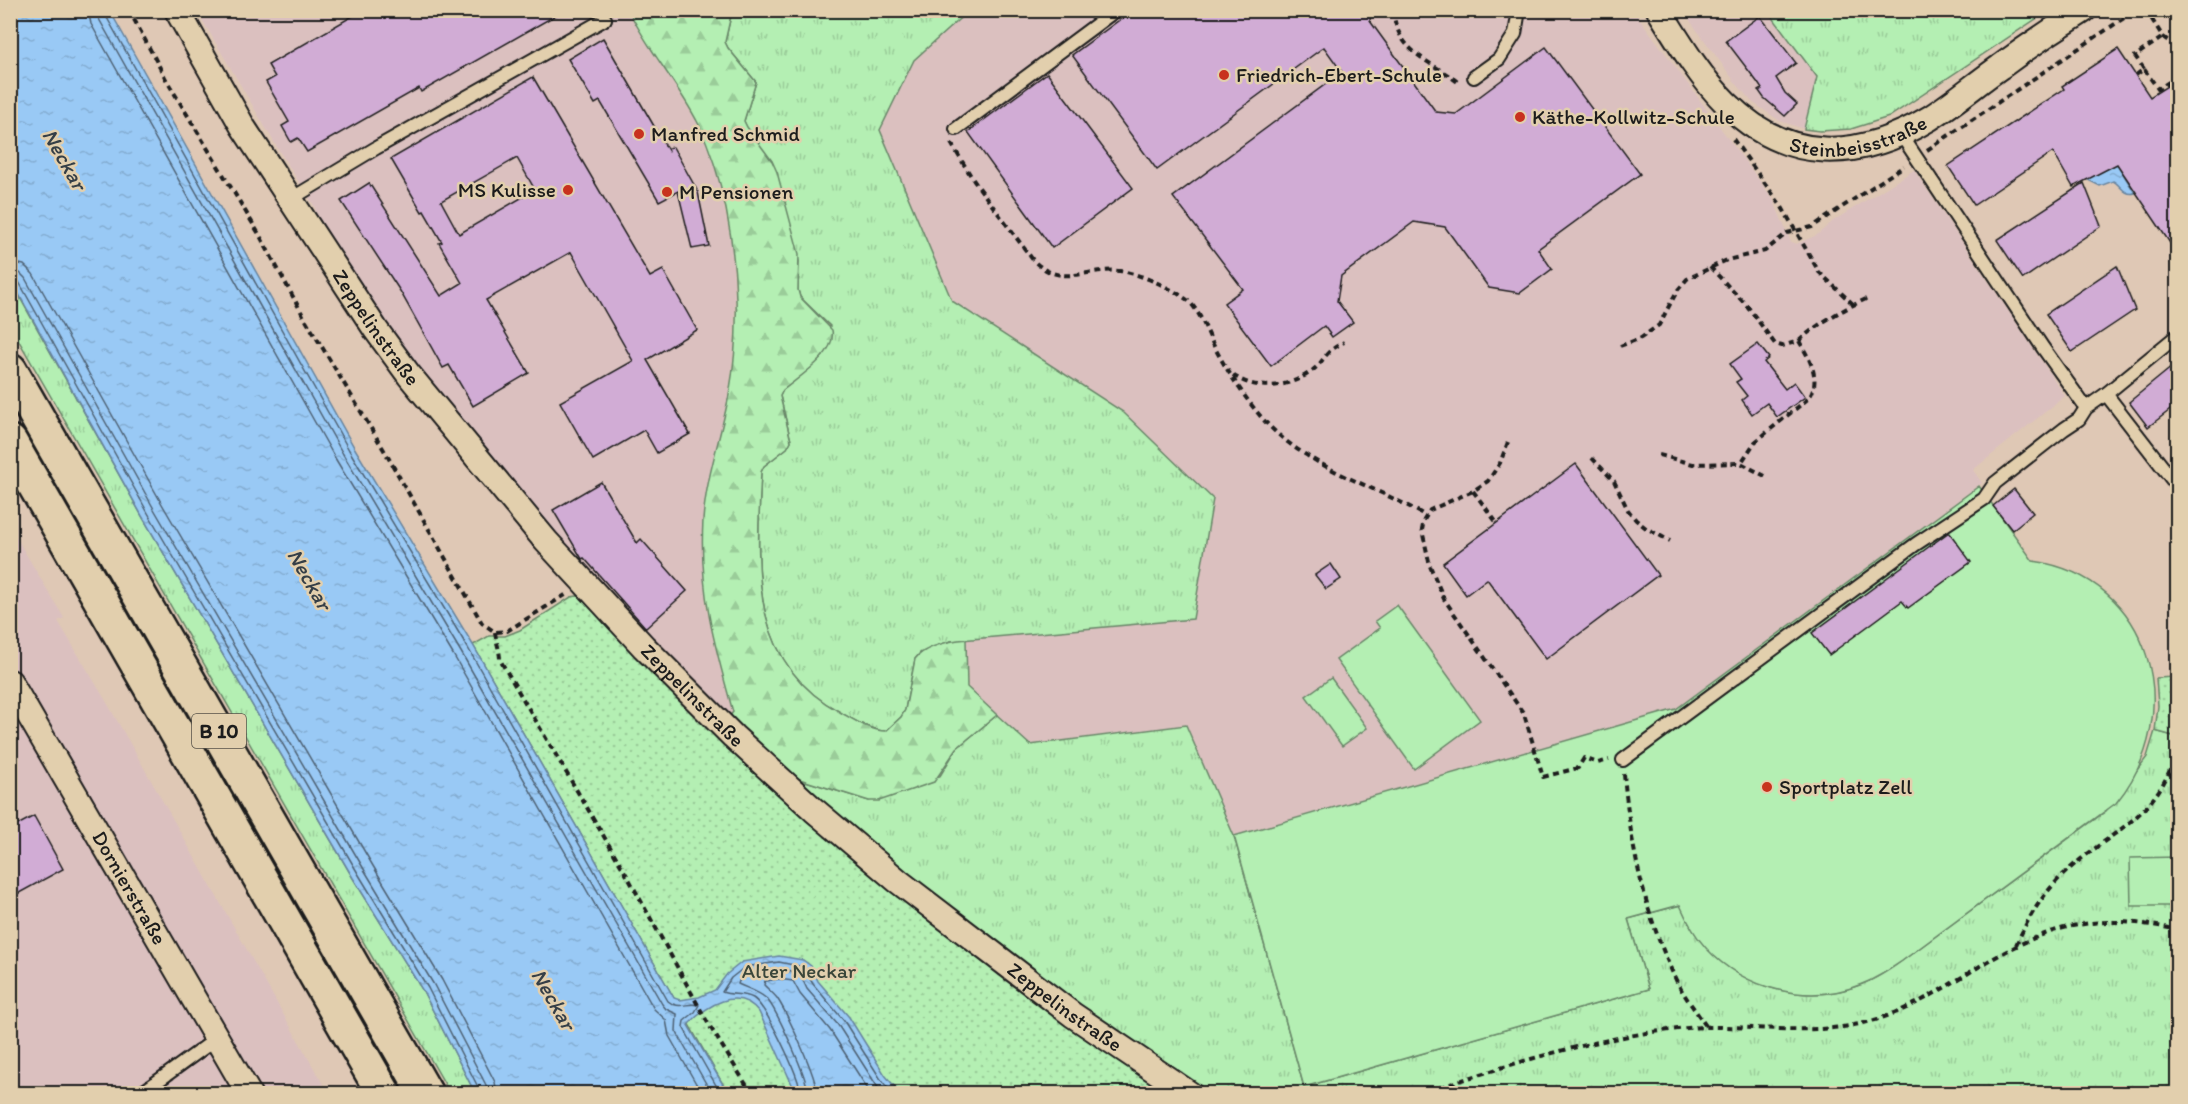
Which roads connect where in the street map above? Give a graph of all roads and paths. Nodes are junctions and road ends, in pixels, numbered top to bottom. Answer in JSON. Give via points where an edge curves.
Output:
{"nodes":[{"id":1,"x":129,"y":10,"type":"edge"},
{"id":2,"x":177,"y":10,"type":"edge"},
{"id":3,"x":1116,"y":10,"type":"edge"},
{"id":4,"x":1393,"y":10,"type":"edge"},
{"id":5,"x":1519,"y":10,"type":"edge"},
{"id":6,"x":1659,"y":10,"type":"edge"},
{"id":7,"x":2084,"y":10,"type":"edge"},
{"id":8,"x":2136,"y":10,"type":"edge"},
{"id":9,"x":2146,"y":10,"type":"edge"},
{"id":10,"x":605,"y":19,"type":"dead end"},
{"id":11,"x":2163,"y":37,"type":"junction"},
{"id":12,"x":2178,"y":53,"type":"edge"},
{"id":13,"x":2144,"y":69,"type":"junction"},
{"id":14,"x":2136,"y":75,"type":"dead end"},
{"id":15,"x":2178,"y":76,"type":"edge"},
{"id":16,"x":1474,"y":77,"type":"joint"},
{"id":17,"x":956,"y":129,"type":"joint"},
{"id":18,"x":1900,"y":134,"type":"junction"},
{"id":19,"x":1917,"y":158,"type":"junction"},
{"id":20,"x":291,"y":199,"type":"junction"},
{"id":21,"x":1796,"y":231,"type":"junction"},
{"id":22,"x":1710,"y":267,"type":"junction"},
{"id":23,"x":1866,"y":299,"type":"dead end"},
{"id":24,"x":1854,"y":304,"type":"junction"},
{"id":25,"x":2178,"y":335,"type":"edge"},
{"id":26,"x":1799,"y":341,"type":"junction"},
{"id":27,"x":1344,"y":342,"type":"dead end"},
{"id":28,"x":1620,"y":346,"type":"dead end"},
{"id":29,"x":10,"y":370,"type":"edge"},
{"id":30,"x":1230,"y":372,"type":"junction"},
{"id":31,"x":2106,"y":394,"type":"junction"},
{"id":32,"x":2086,"y":408,"type":"junction"},
{"id":33,"x":10,"y":442,"type":"edge"},
{"id":34,"x":1508,"y":442,"type":"dead end"},
{"id":35,"x":1659,"y":455,"type":"dead end"},
{"id":36,"x":1592,"y":458,"type":"dead end"},
{"id":37,"x":1741,"y":463,"type":"junction"},
{"id":38,"x":1765,"y":476,"type":"dead end"},
{"id":39,"x":2178,"y":487,"type":"edge"},
{"id":40,"x":1473,"y":491,"type":"junction"},
{"id":41,"x":1426,"y":516,"type":"junction"},
{"id":42,"x":1497,"y":523,"type":"dead end"},
{"id":43,"x":1670,"y":541,"type":"dead end"},
{"id":44,"x":585,"y":582,"type":"junction"},
{"id":45,"x":495,"y":632,"type":"junction"},
{"id":46,"x":10,"y":682,"type":"edge"},
{"id":47,"x":2178,"y":746,"type":"edge"},
{"id":48,"x":1623,"y":760,"type":"junction"},
{"id":49,"x":2178,"y":930,"type":"edge"},
{"id":50,"x":2016,"y":945,"type":"junction"},
{"id":51,"x":1707,"y":1027,"type":"junction"},
{"id":52,"x":216,"y":1039,"type":"junction"},
{"id":53,"x":140,"y":1094,"type":"edge"},
{"id":54,"x":249,"y":1094,"type":"edge"},
{"id":55,"x":384,"y":1094,"type":"edge"},
{"id":56,"x":426,"y":1094,"type":"edge"},
{"id":57,"x":752,"y":1094,"type":"edge"},
{"id":58,"x":1190,"y":1094,"type":"edge"},
{"id":59,"x":1419,"y":1094,"type":"edge"}],
"edges":[{"from":1,"to":45,"type":"path","via":[[478,617]]},
{"from":2,"to":20,"type":"street","name":"Zeppelinstraße","via":[[243,127]]},
{"from":3,"to":17,"type":"lane"},
{"from":4,"to":16,"type":"path","via":[[1395,28],[1416,54],[1462,86]]},
{"from":5,"to":16,"type":"lane","via":[[1515,34],[1499,59]]},
{"from":6,"to":18,"type":"street","name":"Steinbeisstraße","via":[[1717,93],[1749,123],[1776,139],[1801,148],[1833,150]]},
{"from":7,"to":18,"type":"street","name":"Steinbeisstraße","via":[[1940,111]]},
{"from":8,"to":19,"type":"path"},
{"from":9,"to":11,"type":"path"},
{"from":10,"to":20,"type":"lane"},
{"from":11,"to":12,"type":"path"},
{"from":11,"to":13,"type":"path","via":[[2135,56]]},
{"from":13,"to":14,"type":"path"},
{"from":13,"to":15,"type":"path","via":[[2158,89]]},
{"from":17,"to":30,"type":"path","via":[[950,138],[951,146],[1038,265],[1060,275],[1124,272],[1187,299]]},
{"from":18,"to":19,"type":"lane"},
{"from":19,"to":21,"type":"path","via":[[1812,227]]},
{"from":19,"to":32,"type":"lane"},
{"from":20,"to":44,"type":"street","name":"Zeppelinstraße","via":[[409,375],[546,541]]},
{"from":21,"to":22,"type":"path","via":[[1784,234],[1765,251]]},
{"from":21,"to":24,"type":"path","via":[[1820,272]]},
{"from":22,"to":26,"type":"path","via":[[1748,307],[1775,344]]},
{"from":22,"to":28,"type":"path","via":[[1679,286],[1656,328]]},
{"from":23,"to":24,"type":"path"},
{"from":24,"to":26,"type":"path"},
{"from":25,"to":31,"type":"lane"},
{"from":26,"to":37,"type":"path","via":[[1814,375],[1812,394],[1755,442]]},
{"from":27,"to":30,"type":"path","via":[[1329,351],[1311,372],[1286,384],[1249,384]]},
{"from":29,"to":56,"type":"highway","number":"B 10"},
{"from":30,"to":41,"type":"path","via":[[1263,419],[1288,442],[1334,471]]},
{"from":31,"to":32,"type":"lane"},
{"from":31,"to":39,"type":"lane"},
{"from":32,"to":48,"type":"lane","via":[[2079,419],[1995,483],[1984,499],[1916,544]]},
{"from":33,"to":55,"type":"highway","number":"B 10"},
{"from":34,"to":40,"type":"path","via":[[1492,476]]},
{"from":35,"to":37,"type":"path","via":[[1693,464]]},
{"from":36,"to":43,"type":"path","via":[[1614,481],[1636,520]]},
{"from":37,"to":38,"type":"path"},
{"from":40,"to":41,"type":"path","via":[[1437,506]]},
{"from":40,"to":42,"type":"path"},
{"from":41,"to":48,"type":"path","via":[[1423,534],[1441,594],[1522,710],[1543,777],[1578,768],[1584,758],[1598,762]]},
{"from":44,"to":45,"type":"path","via":[[514,629]]},
{"from":44,"to":58,"type":"street","name":"Zeppelinstraße","via":[[691,695],[855,846],[1031,984]]},
{"from":45,"to":57,"type":"path","via":[[500,660]]},
{"from":46,"to":52,"type":"street","name":"Dornierstraße"},
{"from":47,"to":50,"type":"path","via":[[2163,784],[2146,808],[2057,881],[2032,912]]},
{"from":48,"to":51,"type":"path","via":[[1634,851],[1650,913],[1676,980]]},
{"from":49,"to":50,"type":"path","via":[[2130,921],[2101,921],[2056,929]]},
{"from":50,"to":51,"type":"path","via":[[1908,1007],[1863,1024],[1813,1029]]},
{"from":51,"to":59,"type":"path","via":[[1601,1041]]},
{"from":52,"to":53,"type":"lane"},
{"from":52,"to":54,"type":"street","name":"Dornierstraße"}]}
